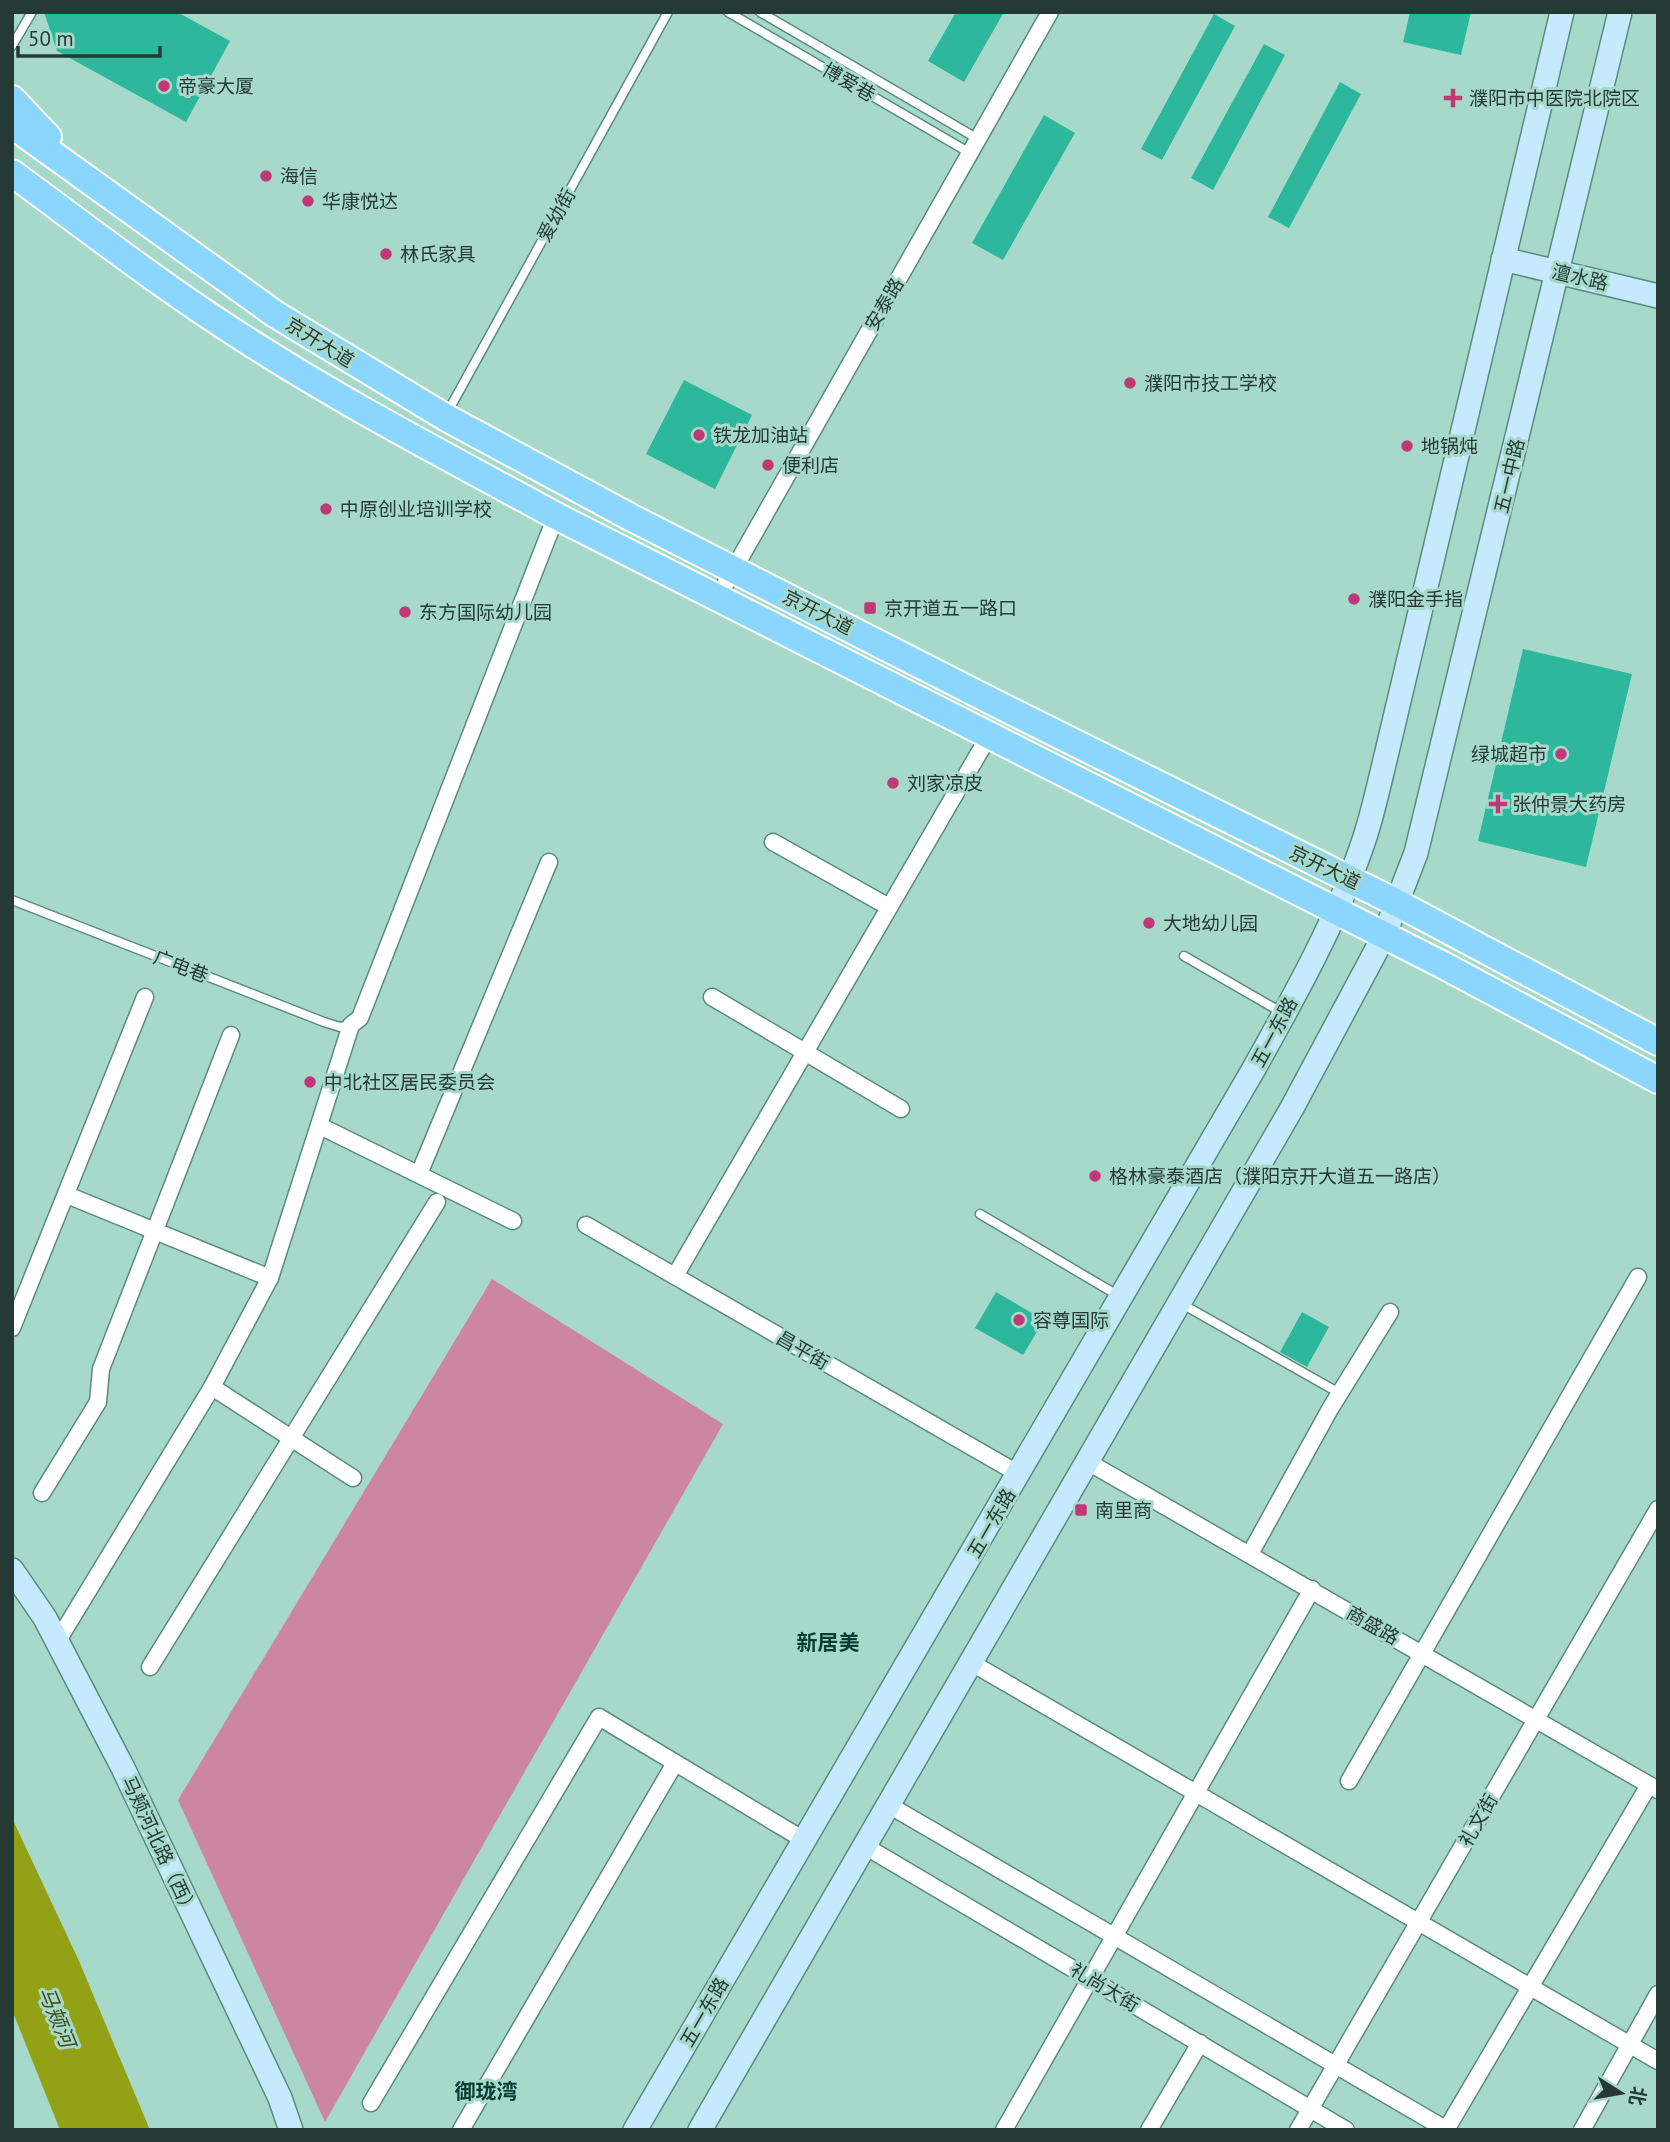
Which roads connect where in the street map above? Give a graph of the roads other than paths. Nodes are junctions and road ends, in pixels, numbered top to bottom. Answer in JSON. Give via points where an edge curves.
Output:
{"nodes":[{"id":1,"x":32,"y":12,"type":"edge"},
{"id":2,"x":668,"y":12,"type":"edge"},
{"id":3,"x":728,"y":12,"type":"edge"},
{"id":4,"x":760,"y":12,"type":"edge"},
{"id":5,"x":1050,"y":12,"type":"edge"},
{"id":6,"x":1562,"y":12,"type":"edge"},
{"id":7,"x":1620,"y":12,"type":"edge"},
{"id":8,"x":12,"y":46,"type":"edge"},
{"id":9,"x":12,"y":99,"type":"edge"},
{"id":10,"x":12,"y":125,"type":"edge"},
{"id":11,"x":974,"y":146,"type":"junction"},
{"id":12,"x":12,"y":173,"type":"edge"},
{"id":13,"x":97,"y":189,"type":"junction"},
{"id":14,"x":12,"y":193,"type":"edge"},
{"id":15,"x":121,"y":253,"type":"junction"},
{"id":16,"x":1503,"y":259,"type":"junction"},
{"id":17,"x":1557,"y":272,"type":"junction"},
{"id":18,"x":1658,"y":296,"type":"edge"},
{"id":19,"x":445,"y":417,"type":"junction"},
{"id":20,"x":556,"y":516,"type":"junction"},
{"id":21,"x":734,"y":568,"type":"junction"},
{"id":22,"x":718,"y":597,"type":"junction"},
{"id":23,"x":990,"y":734,"type":"junction"},
{"id":24,"x":773,"y":842,"type":"dead end"},
{"id":25,"x":549,"y":862,"type":"dead end"},
{"id":26,"x":1349,"y":879,"type":"junction"},
{"id":27,"x":12,"y":900,"type":"edge"},
{"id":28,"x":1399,"y":904,"type":"junction"},
{"id":29,"x":890,"y":907,"type":"junction"},
{"id":30,"x":1335,"y":910,"type":"junction"},
{"id":31,"x":1384,"y":936,"type":"junction"},
{"id":32,"x":1184,"y":956,"type":"dead end"},
{"id":33,"x":145,"y":997,"type":"dead end"},
{"id":34,"x":712,"y":997,"type":"dead end"},
{"id":35,"x":1284,"y":1014,"type":"junction"},
{"id":36,"x":351,"y":1025,"type":"junction"},
{"id":37,"x":231,"y":1035,"type":"dead end"},
{"id":38,"x":1658,"y":1042,"type":"edge"},
{"id":39,"x":805,"y":1052,"type":"junction"},
{"id":40,"x":1658,"y":1080,"type":"edge"},
{"id":41,"x":901,"y":1110,"type":"dead end"},
{"id":42,"x":320,"y":1126,"type":"junction"},
{"id":43,"x":419,"y":1174,"type":"junction"},
{"id":44,"x":67,"y":1195,"type":"junction"},
{"id":45,"x":437,"y":1202,"type":"dead end"},
{"id":46,"x":980,"y":1214,"type":"dead end"},
{"id":47,"x":513,"y":1221,"type":"dead end"},
{"id":48,"x":586,"y":1225,"type":"dead end"},
{"id":49,"x":155,"y":1232,"type":"junction"},
{"id":50,"x":675,"y":1276,"type":"junction"},
{"id":51,"x":1638,"y":1277,"type":"dead end"},
{"id":52,"x":270,"y":1278,"type":"junction"},
{"id":53,"x":1122,"y":1297,"type":"junction"},
{"id":54,"x":1180,"y":1303,"type":"junction"},
{"id":55,"x":1390,"y":1312,"type":"dead end"},
{"id":56,"x":12,"y":1328,"type":"edge"},
{"id":57,"x":212,"y":1387,"type":"junction"},
{"id":58,"x":1341,"y":1394,"type":"junction"},
{"id":59,"x":292,"y":1439,"type":"junction"},
{"id":60,"x":1088,"y":1462,"type":"junction"},
{"id":61,"x":1019,"y":1474,"type":"junction"},
{"id":62,"x":353,"y":1478,"type":"dead end"},
{"id":63,"x":42,"y":1493,"type":"dead end"},
{"id":64,"x":1658,"y":1509,"type":"edge"},
{"id":65,"x":1250,"y":1554,"type":"junction"},
{"id":66,"x":12,"y":1570,"type":"edge"},
{"id":67,"x":1312,"y":1589,"type":"junction"},
{"id":68,"x":57,"y":1642,"type":"junction"},
{"id":69,"x":1423,"y":1654,"type":"junction"},
{"id":70,"x":970,"y":1662,"type":"junction"},
{"id":71,"x":150,"y":1667,"type":"dead end"},
{"id":72,"x":1536,"y":1720,"type":"junction"},
{"id":73,"x":675,"y":1763,"type":"junction"},
{"id":74,"x":1349,"y":1782,"type":"dead end"},
{"id":75,"x":1653,"y":1787,"type":"edge"},
{"id":76,"x":1196,"y":1793,"type":"junction"},
{"id":77,"x":887,"y":1804,"type":"junction"},
{"id":78,"x":804,"y":1840,"type":"junction"},
{"id":79,"x":863,"y":1845,"type":"junction"},
{"id":80,"x":1418,"y":1922,"type":"junction"},
{"id":81,"x":1114,"y":1937,"type":"junction"},
{"id":82,"x":1090,"y":1979,"type":"junction"},
{"id":83,"x":1530,"y":1986,"type":"junction"},
{"id":84,"x":1658,"y":1994,"type":"edge"},
{"id":85,"x":1199,"y":2043,"type":"junction"},
{"id":86,"x":1630,"y":2044,"type":"junction"},
{"id":87,"x":1658,"y":2061,"type":"edge"},
{"id":88,"x":1335,"y":2064,"type":"junction"},
{"id":89,"x":371,"y":2103,"type":"dead end"},
{"id":90,"x":1310,"y":2109,"type":"junction"},
{"id":91,"x":291,"y":2130,"type":"edge"},
{"id":92,"x":461,"y":2130,"type":"edge"},
{"id":93,"x":635,"y":2130,"type":"edge"},
{"id":94,"x":700,"y":2130,"type":"edge"},
{"id":95,"x":1004,"y":2130,"type":"edge"},
{"id":96,"x":1149,"y":2130,"type":"edge"},
{"id":97,"x":1298,"y":2130,"type":"edge"},
{"id":98,"x":1346,"y":2130,"type":"edge"},
{"id":99,"x":1447,"y":2130,"type":"edge"},
{"id":100,"x":1581,"y":2130,"type":"edge"}],
"edges":[{"from":1,"to":8,"type":"lane"},
{"from":2,"to":19,"type":"lane","name":"爱幼街"},
{"from":3,"to":11,"type":"lane","name":"博爱巷"},
{"from":4,"to":11,"type":"lane","name":"博爱巷"},
{"from":5,"to":11,"type":"street","name":"安泰路"},
{"from":6,"to":16,"type":"street"},
{"from":7,"to":17,"type":"street","name":"五一中路"},
{"from":9,"to":13,"type":"main road"},
{"from":10,"to":13,"type":"main road","name":"京开大道"},
{"from":11,"to":21,"type":"street","name":"安泰路"},
{"from":12,"to":15,"type":"main road","name":"京开大道"},
{"from":13,"to":19,"type":"main road","name":"京开大道","via":[[275,314]]},
{"from":14,"to":15,"type":"main road"},
{"from":15,"to":20,"type":"main road","name":"京开大道","via":[[265,352]]},
{"from":16,"to":17,"type":"street","name":"澶水路"},
{"from":16,"to":26,"type":"street","via":[[1385,760]]},
{"from":17,"to":18,"type":"street","name":"澶水路"},
{"from":17,"to":28,"type":"street","name":"五一中路","via":[[1437,776]]},
{"from":19,"to":21,"type":"main road","name":"京开大道"},
{"from":20,"to":22,"type":"main road","name":"京开大道"},
{"from":20,"to":36,"type":"street","via":[[360,1018]]},
{"from":21,"to":22,"type":"street","name":"安泰路"},
{"from":21,"to":26,"type":"main road","name":"京开大道"},
{"from":22,"to":23,"type":"main road","name":"京开大道"},
{"from":23,"to":29,"type":"street"},
{"from":23,"to":30,"type":"main road","name":"京开大道"},
{"from":24,"to":29,"type":"street"},
{"from":25,"to":43,"type":"street"},
{"from":26,"to":28,"type":"main road","name":"京开大道"},
{"from":26,"to":30,"type":"street"},
{"from":27,"to":36,"type":"lane","name":"广电巷","via":[[324,1022]]},
{"from":28,"to":31,"type":"street","name":"五一中路"},
{"from":28,"to":38,"type":"main road","name":"京开大道"},
{"from":29,"to":39,"type":"street"},
{"from":30,"to":31,"type":"main road","name":"京开大道"},
{"from":30,"to":35,"type":"street","name":"五一东路"},
{"from":31,"to":40,"type":"main road","name":"京开大道"},
{"from":31,"to":54,"type":"street","via":[[1338,1026]]},
{"from":32,"to":35,"type":"lane"},
{"from":33,"to":44,"type":"street"},
{"from":34,"to":39,"type":"street"},
{"from":35,"to":53,"type":"street","name":"五一东路"},
{"from":36,"to":42,"type":"street"},
{"from":37,"to":49,"type":"street"},
{"from":39,"to":41,"type":"street"},
{"from":39,"to":50,"type":"street"},
{"from":42,"to":43,"type":"street"},
{"from":42,"to":52,"type":"street"},
{"from":43,"to":47,"type":"street"},
{"from":44,"to":49,"type":"street"},
{"from":44,"to":56,"type":"street"},
{"from":45,"to":59,"type":"street"},
{"from":46,"to":53,"type":"lane"},
{"from":48,"to":50,"type":"street","name":"昌平街"},
{"from":49,"to":52,"type":"street"},
{"from":49,"to":63,"type":"street","via":[[102,1369],[98,1402]]},
{"from":50,"to":61,"type":"street","name":"昌平街"},
{"from":51,"to":69,"type":"street"},
{"from":52,"to":57,"type":"street"},
{"from":53,"to":61,"type":"street","name":"五一东路"},
{"from":54,"to":58,"type":"lane"},
{"from":54,"to":60,"type":"street"},
{"from":55,"to":58,"type":"street"},
{"from":57,"to":59,"type":"street"},
{"from":57,"to":68,"type":"street"},
{"from":58,"to":65,"type":"street"},
{"from":59,"to":62,"type":"street"},
{"from":59,"to":71,"type":"street"},
{"from":60,"to":65,"type":"street","name":"商盛路"},
{"from":60,"to":70,"type":"street"},
{"from":61,"to":78,"type":"street","name":"五一东路"},
{"from":64,"to":72,"type":"street","name":"礼文街"},
{"from":65,"to":67,"type":"street","name":"商盛路"},
{"from":66,"to":68,"type":"street","name":"马颊河北路（西）"},
{"from":67,"to":69,"type":"street","name":"商盛路"},
{"from":67,"to":76,"type":"street"},
{"from":68,"to":91,"type":"street","name":"马颊河北路（西）","via":[[123,1768]]},
{"from":69,"to":72,"type":"street","name":"商盛路"},
{"from":69,"to":74,"type":"street"},
{"from":70,"to":76,"type":"street"},
{"from":70,"to":77,"type":"street"},
{"from":72,"to":75,"type":"street","name":"商盛路"},
{"from":72,"to":80,"type":"street","name":"礼文街"},
{"from":73,"to":78,"type":"street"},
{"from":73,"to":89,"type":"street","via":[[599,1717]]},
{"from":73,"to":92,"type":"street"},
{"from":75,"to":83,"type":"street"},
{"from":76,"to":80,"type":"street"},
{"from":76,"to":81,"type":"street"},
{"from":77,"to":79,"type":"street"},
{"from":77,"to":81,"type":"street"},
{"from":78,"to":93,"type":"street","name":"五一东路"},
{"from":79,"to":82,"type":"street","name":"礼尚大街"},
{"from":79,"to":94,"type":"street"},
{"from":80,"to":83,"type":"street"},
{"from":80,"to":88,"type":"street","name":"礼文街"},
{"from":81,"to":82,"type":"street"},
{"from":81,"to":88,"type":"street"},
{"from":82,"to":85,"type":"street","name":"礼尚大街"},
{"from":82,"to":95,"type":"street"},
{"from":83,"to":86,"type":"street"},
{"from":83,"to":99,"type":"street"},
{"from":84,"to":86,"type":"street"},
{"from":85,"to":90,"type":"street","name":"礼尚大街"},
{"from":85,"to":96,"type":"street"},
{"from":86,"to":87,"type":"street"},
{"from":86,"to":100,"type":"street"},
{"from":88,"to":90,"type":"street","name":"礼文街"},
{"from":88,"to":99,"type":"street"},
{"from":90,"to":97,"type":"street","name":"礼文街"},
{"from":90,"to":98,"type":"street","name":"礼尚大街"}]}
